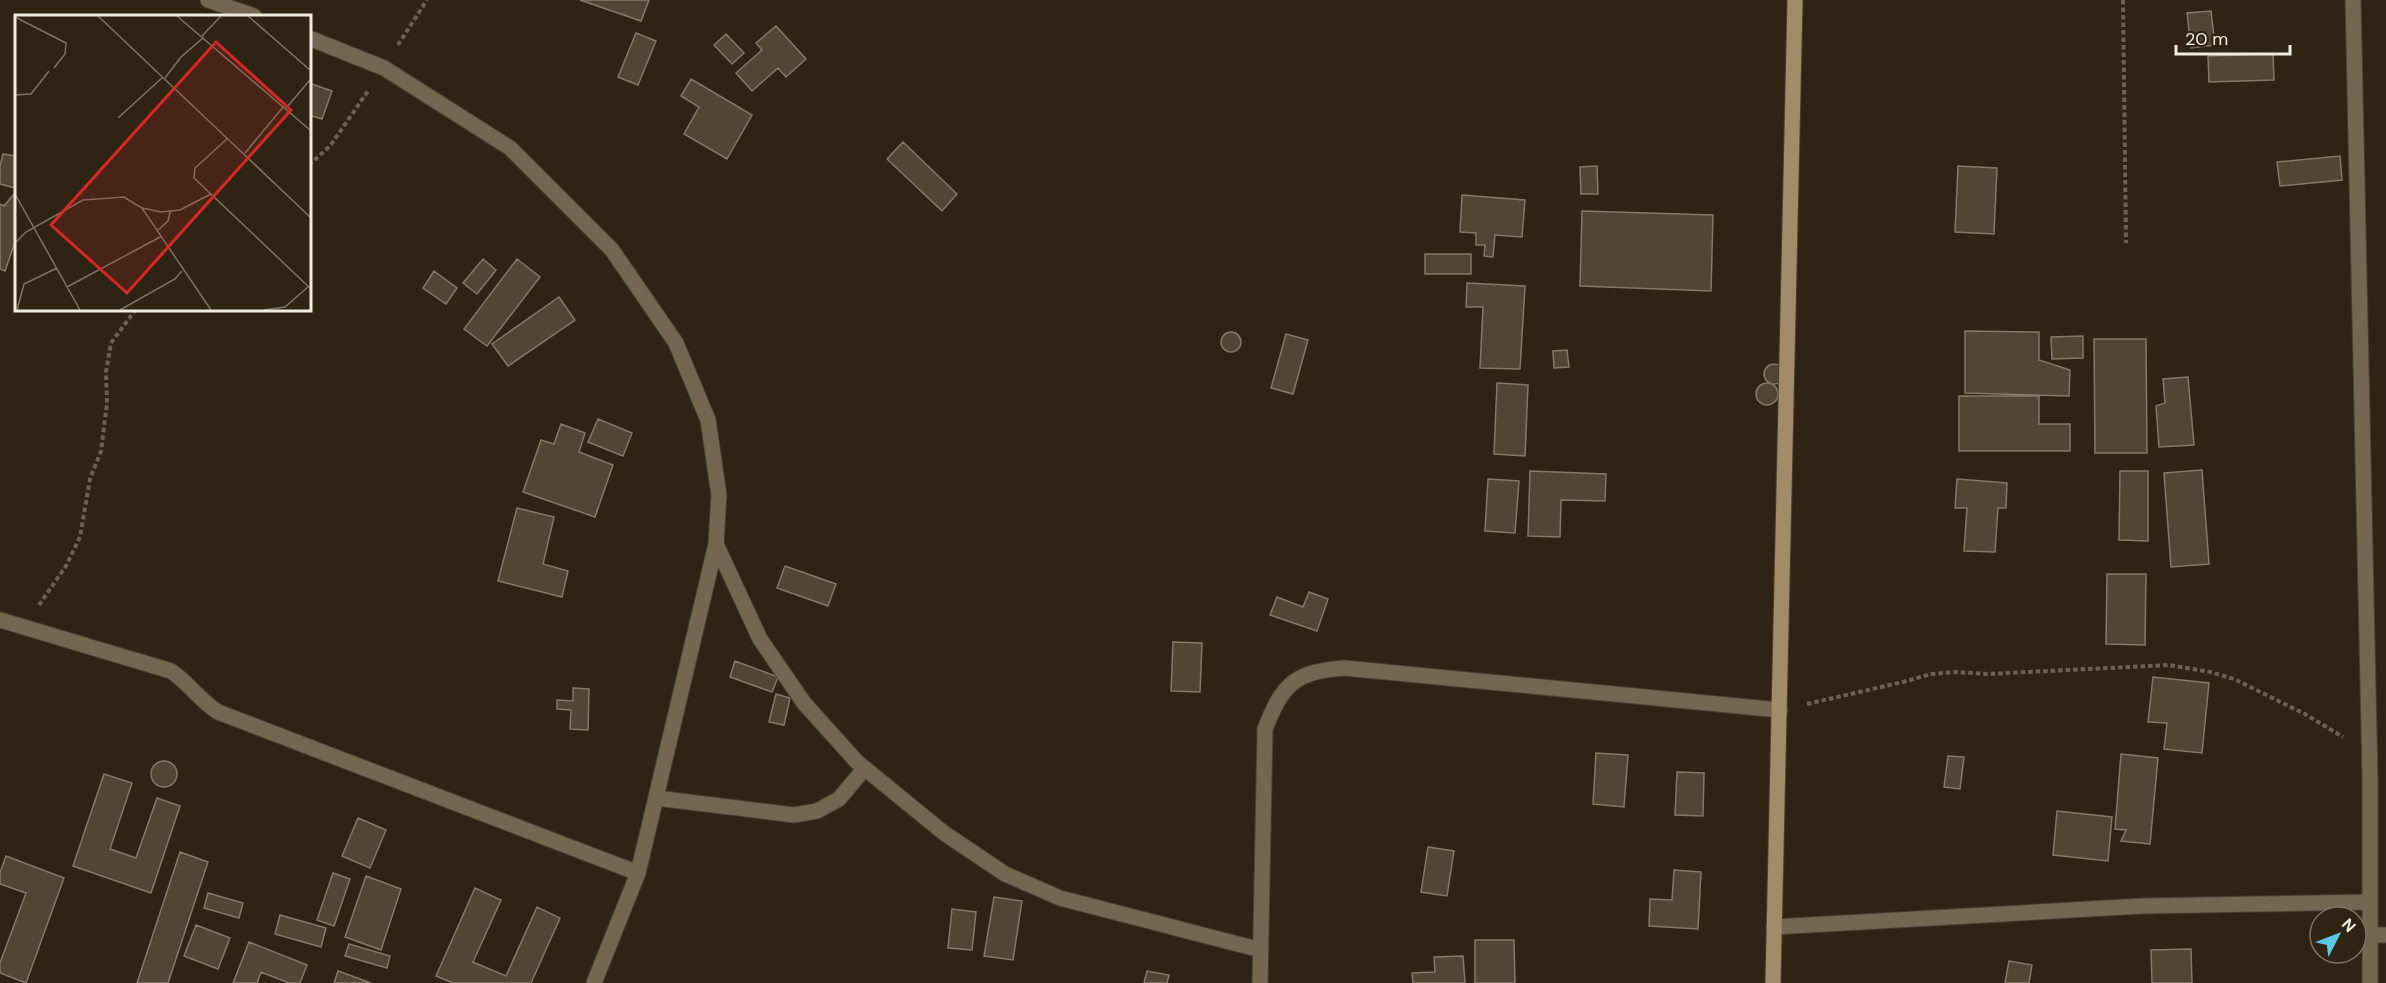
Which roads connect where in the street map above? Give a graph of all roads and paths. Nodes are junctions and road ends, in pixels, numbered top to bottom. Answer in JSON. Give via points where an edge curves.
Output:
{"nodes":[{"id":1,"x":208,"y":0,"type":"edge"},
{"id":2,"x":1795,"y":0,"type":"edge"},
{"id":3,"x":2123,"y":0,"type":"edge"},
{"id":4,"x":2353,"y":0,"type":"edge"},
{"id":5,"x":251,"y":15,"type":"edge"},
{"id":6,"x":310,"y":38,"type":"edge"},
{"id":7,"x":2127,"y":243,"type":"dead end"},
{"id":8,"x":135,"y":310,"type":"edge"},
{"id":9,"x":716,"y":544,"type":"junction"},
{"id":10,"x":0,"y":620,"type":"edge"},
{"id":11,"x":22,"y":627,"type":"junction"},
{"id":12,"x":1780,"y":710,"type":"junction"},
{"id":13,"x":2370,"y":753,"type":"junction"},
{"id":14,"x":864,"y":769,"type":"junction"},
{"id":15,"x":656,"y":798,"type":"junction"},
{"id":16,"x":638,"y":873,"type":"junction"},
{"id":17,"x":2370,"y":902,"type":"junction"},
{"id":18,"x":1774,"y":927,"type":"junction"},
{"id":19,"x":2378,"y":935,"type":"edge"},
{"id":20,"x":1261,"y":950,"type":"junction"},
{"id":21,"x":594,"y":983,"type":"edge"},
{"id":22,"x":1260,"y":983,"type":"edge"},
{"id":23,"x":1773,"y":983,"type":"edge"},
{"id":24,"x":2370,"y":983,"type":"edge"}],
"edges":[{"from":1,"to":5,"type":"street"},
{"from":2,"to":12,"type":"main road"},
{"from":3,"to":7,"type":"path"},
{"from":4,"to":13,"type":"street"},
{"from":6,"to":9,"type":"street","via":[[384,68],[510,148],[612,250],[676,343],[708,420],[719,495]]},
{"from":8,"to":11,"type":"path","via":[[111,343],[101,451],[90,479],[80,537],[66,566]]},
{"from":9,"to":14,"type":"street","via":[[760,639],[804,703]]},
{"from":9,"to":15,"type":"street"},
{"from":10,"to":11,"type":"street"},
{"from":11,"to":16,"type":"street","via":[[171,671],[218,712]]},
{"from":12,"to":13,"type":"path","via":[[1931,674],[2169,665],[2234,680],[2305,714]]},
{"from":12,"to":18,"type":"main road"},
{"from":12,"to":20,"type":"street","via":[[1344,668],[1317,670],[1295,680],[1276,700],[1265,729]]},
{"from":13,"to":17,"type":"street"},
{"from":14,"to":15,"type":"street","via":[[838,799],[817,811],[794,815]]},
{"from":14,"to":20,"type":"street","via":[[944,833],[1005,874],[1060,898]]},
{"from":15,"to":16,"type":"street"},
{"from":16,"to":21,"type":"street"},
{"from":17,"to":18,"type":"street","via":[[2142,906]]},
{"from":17,"to":19,"type":"street"},
{"from":18,"to":23,"type":"main road"},
{"from":19,"to":24,"type":"street"},
{"from":20,"to":22,"type":"street"}]}
